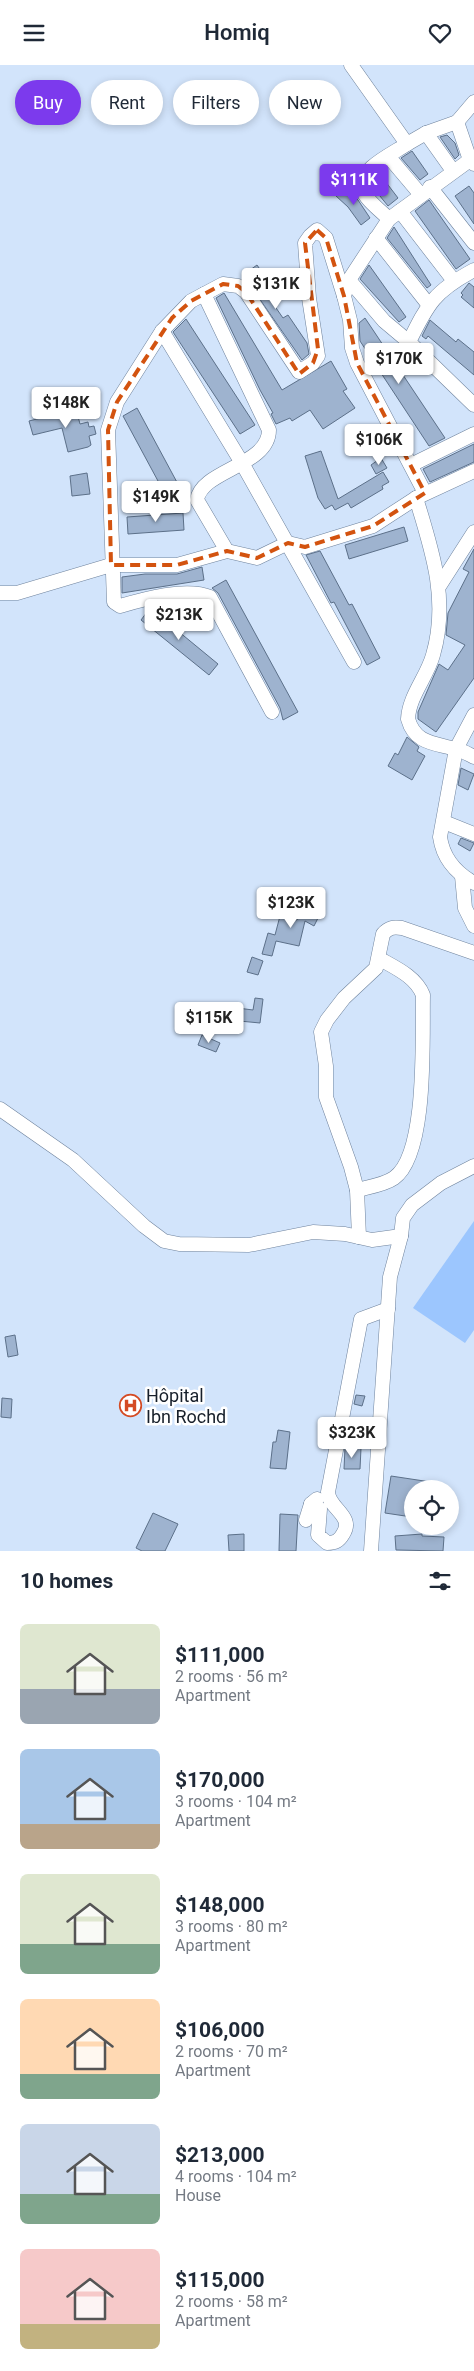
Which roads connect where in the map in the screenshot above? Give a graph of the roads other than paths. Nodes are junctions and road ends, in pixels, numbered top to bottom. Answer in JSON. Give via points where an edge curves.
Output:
{"nodes":[{"id":1,"x":351,"y":65,"type":"edge"},
{"id":2,"x":474,"y":102,"type":"edge"},
{"id":3,"x":457,"y":122,"type":"junction"},
{"id":4,"x":426,"y":133,"type":"junction"},
{"id":5,"x":407,"y":144,"type":"junction"},
{"id":6,"x":388,"y":156,"type":"junction"},
{"id":7,"x":472,"y":162,"type":"edge"},
{"id":8,"x":453,"y":171,"type":"junction"},
{"id":9,"x":426,"y":191,"type":"junction"},
{"id":10,"x":394,"y":215,"type":"junction"},
{"id":11,"x":376,"y":238,"type":"junction"},
{"id":12,"x":474,"y":243,"type":"edge"},
{"id":13,"x":474,"y":270,"type":"edge"},
{"id":14,"x":349,"y":280,"type":"junction"},
{"id":15,"x":454,"y":281,"type":"junction"},
{"id":16,"x":204,"y":294,"type":"junction"},
{"id":17,"x":344,"y":296,"type":"junction"},
{"id":18,"x":428,"y":304,"type":"junction"},
{"id":19,"x":162,"y":331,"type":"junction"},
{"id":20,"x":409,"y":342,"type":"junction"},
{"id":21,"x":474,"y":405,"type":"edge"},
{"id":22,"x":474,"y":433,"type":"edge"},
{"id":23,"x":242,"y":463,"type":"junction"},
{"id":24,"x":411,"y":465,"type":"junction"},
{"id":25,"x":474,"y":471,"type":"edge"},
{"id":26,"x":420,"y":496,"type":"junction"},
{"id":27,"x":474,"y":532,"type":"edge"},
{"id":28,"x":288,"y":543,"type":"junction"},
{"id":29,"x":227,"y":551,"type":"junction"},
{"id":30,"x":111,"y":565,"type":"junction"},
{"id":31,"x":440,"y":585,"type":"junction"},
{"id":32,"x":0,"y":593,"type":"edge"},
{"id":33,"x":354,"y":662,"type":"dead end"},
{"id":34,"x":272,"y":712,"type":"dead end"},
{"id":35,"x":474,"y":715,"type":"edge"},
{"id":36,"x":456,"y":749,"type":"junction"},
{"id":37,"x":474,"y":757,"type":"edge"},
{"id":38,"x":444,"y":822,"type":"junction"},
{"id":39,"x":474,"y":834,"type":"edge"},
{"id":40,"x":462,"y":876,"type":"junction"},
{"id":41,"x":474,"y":883,"type":"edge"},
{"id":42,"x":474,"y":926,"type":"edge"},
{"id":43,"x":474,"y":953,"type":"edge"},
{"id":44,"x":380,"y":959,"type":"junction"},
{"id":45,"x":0,"y":1109,"type":"edge"},
{"id":46,"x":474,"y":1166,"type":"edge"},
{"id":47,"x":357,"y":1190,"type":"junction"},
{"id":48,"x":401,"y":1236,"type":"junction"},
{"id":49,"x":360,"y":1237,"type":"junction"},
{"id":50,"x":388,"y":1309,"type":"junction"},
{"id":51,"x":328,"y":1493,"type":"junction"},
{"id":52,"x":311,"y":1504,"type":"junction"},
{"id":53,"x":306,"y":1520,"type":"dead end"},
{"id":54,"x":372,"y":1551,"type":"edge"}],
"edges":[{"from":1,"to":5,"type":"street"},
{"from":2,"to":3,"type":"street"},
{"from":3,"to":4,"type":"street"},
{"from":3,"to":7,"type":"street"},
{"from":4,"to":5,"type":"street"},
{"from":4,"to":8,"type":"street"},
{"from":5,"to":6,"type":"street"},
{"from":6,"to":9,"type":"street"},
{"from":6,"to":10,"type":"street","via":[[367,170],[362,191]]},
{"from":7,"to":8,"type":"street"},
{"from":8,"to":9,"type":"street"},
{"from":9,"to":10,"type":"street"},
{"from":9,"to":12,"type":"street"},
{"from":10,"to":11,"type":"street"},
{"from":10,"to":15,"type":"street"},
{"from":11,"to":14,"type":"street"},
{"from":11,"to":18,"type":"street"},
{"from":13,"to":15,"type":"street"},
{"from":14,"to":17,"type":"street"},
{"from":14,"to":20,"type":"street","via":[[384,321]]},
{"from":15,"to":18,"type":"street"},
{"from":16,"to":17,"type":"street","via":[[223,284],[238,286],[246,292],[299,372],[318,356],[305,243],[317,230],[326,238]]},
{"from":16,"to":19,"type":"street","via":[[172,318]]},
{"from":16,"to":23,"type":"street","via":[[269,430],[266,444]]},
{"from":17,"to":24,"type":"street","via":[[357,363]]},
{"from":18,"to":20,"type":"street"},
{"from":19,"to":23,"type":"street"},
{"from":19,"to":30,"type":"street","via":[[118,402],[108,430]]},
{"from":20,"to":21,"type":"street"},
{"from":22,"to":24,"type":"street"},
{"from":23,"to":28,"type":"street"},
{"from":23,"to":29,"type":"street","via":[[198,493],[197,501]]},
{"from":24,"to":26,"type":"street"},
{"from":25,"to":26,"type":"street"},
{"from":26,"to":28,"type":"street","via":[[373,526],[305,547]]},
{"from":26,"to":31,"type":"street"},
{"from":27,"to":31,"type":"street"},
{"from":28,"to":29,"type":"street","via":[[257,558]]},
{"from":28,"to":33,"type":"street"},
{"from":29,"to":30,"type":"street","via":[[177,565]]},
{"from":30,"to":32,"type":"street","via":[[17,593]]},
{"from":30,"to":34,"type":"street","via":[[114,602],[120,606],[168,595],[203,594],[210,597]]},
{"from":31,"to":36,"type":"street","via":[[433,656],[414,697],[408,719],[414,732],[430,744]]},
{"from":35,"to":36,"type":"street"},
{"from":36,"to":37,"type":"street"},
{"from":36,"to":38,"type":"street"},
{"from":38,"to":39,"type":"street"},
{"from":38,"to":40,"type":"street","via":[[441,846]]},
{"from":40,"to":41,"type":"street"},
{"from":40,"to":42,"type":"street","via":[[465,908]]},
{"from":43,"to":44,"type":"street","via":[[415,931],[394,927],[383,934]]},
{"from":44,"to":47,"type":"street","via":[[373,973],[344,998],[321,1032],[328,1104]]},
{"from":44,"to":47,"type":"street","via":[[409,977],[423,995],[420,1114],[409,1156],[401,1171],[384,1182]]},
{"from":45,"to":49,"type":"street","via":[[73,1160],[164,1241],[249,1245],[313,1232]]},
{"from":46,"to":48,"type":"street","via":[[441,1183],[412,1205],[403,1218]]},
{"from":47,"to":49,"type":"street"},
{"from":48,"to":49,"type":"street","via":[[372,1240]]},
{"from":48,"to":50,"type":"street","via":[[390,1277]]},
{"from":50,"to":51,"type":"street","via":[[361,1319]]},
{"from":50,"to":54,"type":"street"},
{"from":51,"to":52,"type":"street"},
{"from":51,"to":52,"type":"street","via":[[331,1502],[344,1516],[346,1530],[340,1539],[327,1543],[318,1535],[320,1509]]},
{"from":52,"to":53,"type":"street"}]}
